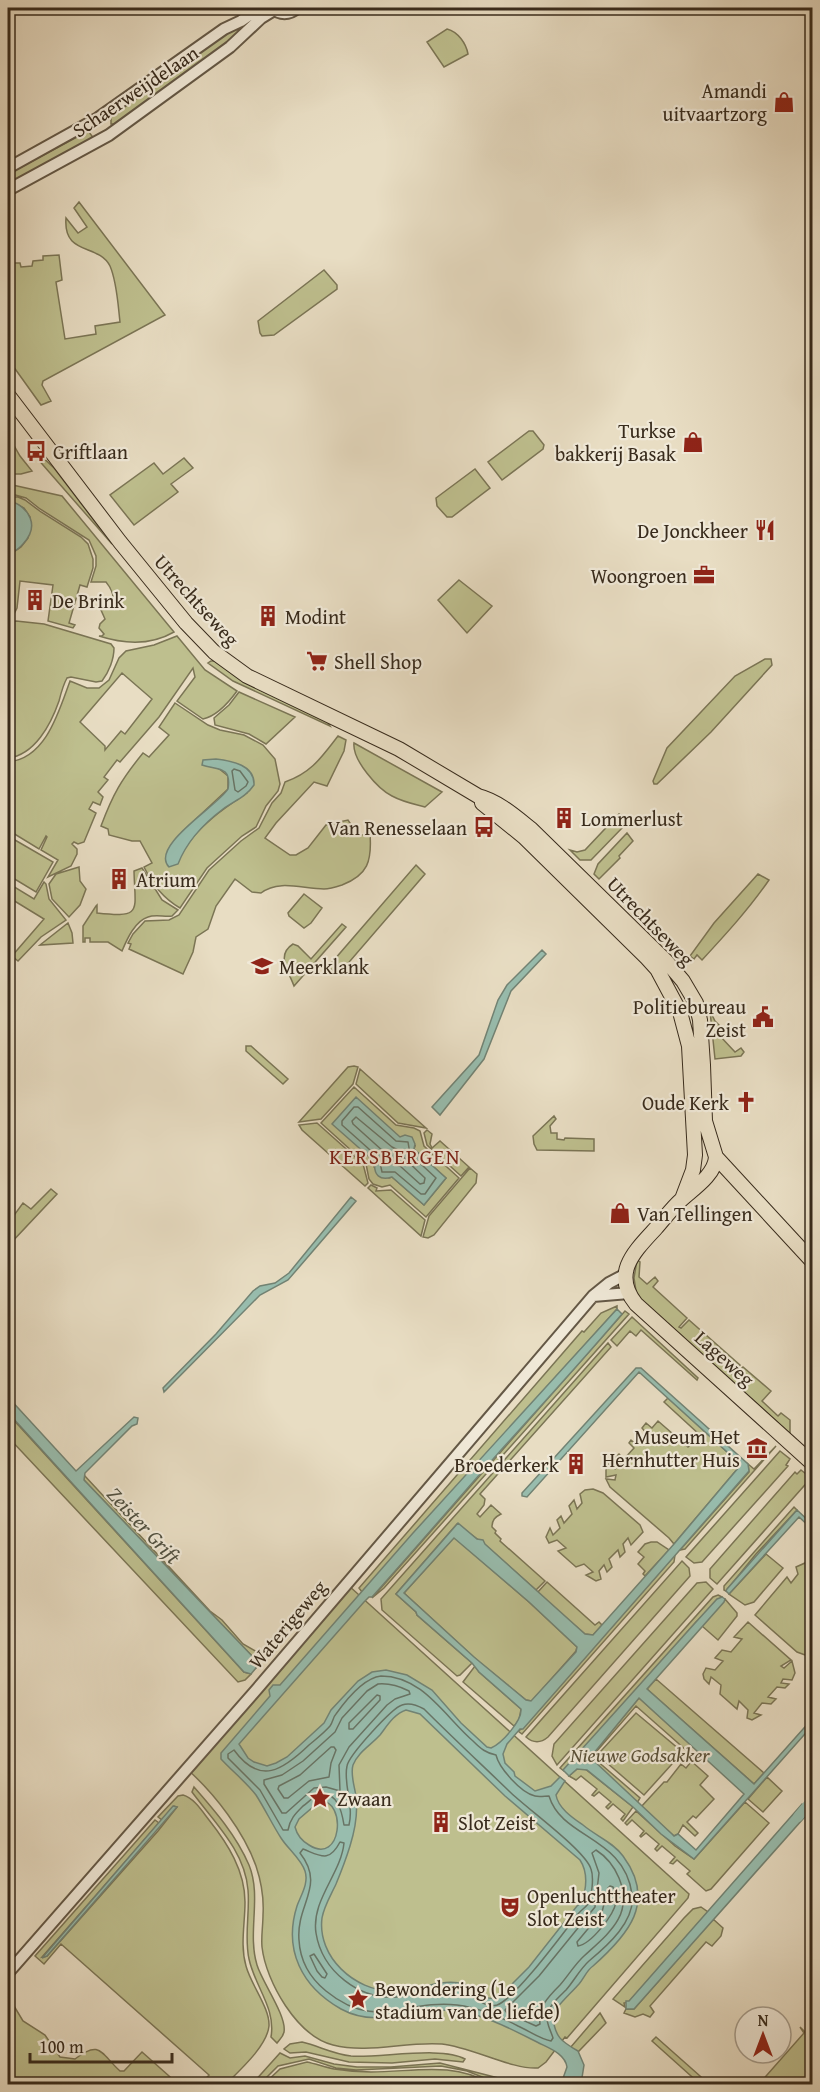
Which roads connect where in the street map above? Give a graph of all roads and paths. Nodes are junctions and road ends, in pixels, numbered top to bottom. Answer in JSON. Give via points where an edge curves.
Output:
{"nodes":[{"id":1,"x":260,"y":8,"type":"edge"},
{"id":2,"x":297,"y":8,"type":"edge"},
{"id":3,"x":273,"y":9,"type":"edge"},
{"id":4,"x":8,"y":168,"type":"edge"},
{"id":5,"x":8,"y":190,"type":"edge"},
{"id":6,"x":8,"y":395,"type":"edge"},
{"id":7,"x":478,"y":796,"type":"junction"},
{"id":8,"x":716,"y":1157,"type":"junction"},
{"id":9,"x":682,"y":1199,"type":"junction"},
{"id":10,"x":813,"y":1261,"type":"edge"},
{"id":11,"x":626,"y":1274,"type":"junction"},
{"id":12,"x":629,"y":1293,"type":"junction"},
{"id":13,"x":593,"y":1296,"type":"junction"},
{"id":14,"x":813,"y":1463,"type":"edge"},
{"id":15,"x":8,"y":1973,"type":"edge"}],
"edges":[{"from":1,"to":4,"type":"street","name":"Schaerweijdelaan","via":[[98,118]]},
{"from":2,"to":3,"type":"street","via":[[290,13]]},
{"from":3,"to":5,"type":"street","name":"Schaerweijdelaan","via":[[206,66],[110,135]]},
{"from":6,"to":7,"type":"main road","name":"Utrechtseweg","via":[[120,542],[214,652],[247,676],[399,749]]},
{"from":7,"to":8,"type":"main road","name":"Utrechtseweg","via":[[487,798],[531,829],[666,961],[691,993],[700,1020],[705,1121]]},
{"from":7,"to":9,"type":"main road","name":"Utrechtseweg","via":[[642,953],[661,976],[680,1012],[689,1046],[695,1139],[694,1163]]},
{"from":8,"to":9,"type":"main road","via":[[697,1187]]},
{"from":8,"to":10,"type":"main road"},
{"from":9,"to":11,"type":"main road","via":[[633,1254]]},
{"from":11,"to":12,"type":"main road"},
{"from":11,"to":13,"type":"street","name":"Waterigeweg"},
{"from":12,"to":13,"type":"street"},
{"from":12,"to":14,"type":"main road","name":"Lageweg","via":[[636,1304]]},
{"from":13,"to":15,"type":"street","name":"Waterigeweg"}]}
